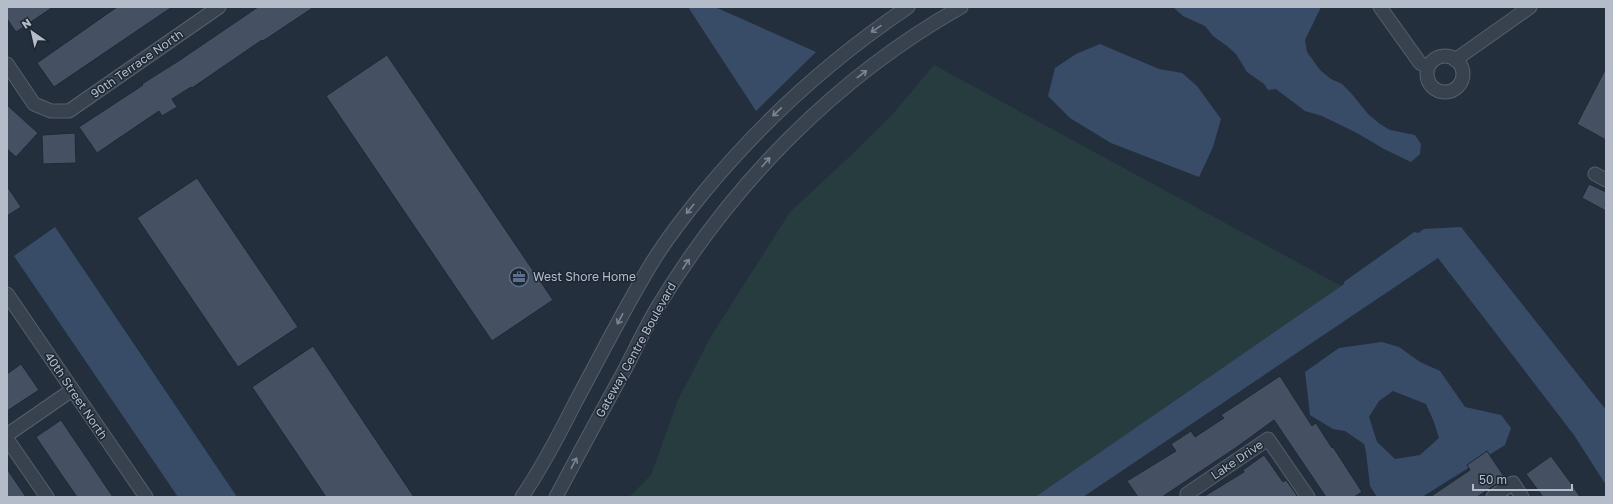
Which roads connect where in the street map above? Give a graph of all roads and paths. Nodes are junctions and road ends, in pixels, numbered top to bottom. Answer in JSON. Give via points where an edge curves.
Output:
{"nodes":[{"id":1,"x":219,"y":7,"type":"edge"},
{"id":2,"x":908,"y":7,"type":"edge"},
{"id":3,"x":961,"y":7,"type":"edge"},
{"id":4,"x":1380,"y":7,"type":"edge"},
{"id":5,"x":1530,"y":7,"type":"edge"},
{"id":6,"x":1456,"y":60,"type":"junction"},
{"id":7,"x":7,"y":64,"type":"edge"},
{"id":8,"x":1428,"y":67,"type":"junction"},
{"id":9,"x":7,"y":294,"type":"edge"},
{"id":10,"x":72,"y":390,"type":"junction"},
{"id":11,"x":7,"y":435,"type":"edge"},
{"id":12,"x":7,"y":439,"type":"edge"},
{"id":13,"x":1188,"y":495,"type":"edge"},
{"id":14,"x":47,"y":497,"type":"edge"},
{"id":15,"x":146,"y":497,"type":"edge"},
{"id":16,"x":522,"y":497,"type":"edge"},
{"id":17,"x":556,"y":497,"type":"edge"},
{"id":18,"x":1308,"y":497,"type":"edge"},
{"id":19,"x":1493,"y":497,"type":"edge"},
{"id":20,"x":1522,"y":497,"type":"edge"}],
"edges":[{"from":1,"to":7,"type":"street","name":"90th Terrace North","via":[[69,111],[51,112],[34,104]]},
{"from":2,"to":16,"type":"street","one_way":true,"via":[[868,34],[817,75],[771,117],[728,163],[686,215],[654,260],[625,309]]},
{"from":17,"to":3,"type":"street","name":"Gateway Centre Boulevard","one_way":true,"via":[[657,308],[732,202],[769,158],[812,116],[899,46]]},
{"from":4,"to":8,"type":"street","via":[[1420,62]]},
{"from":5,"to":6,"type":"street"},
{"from":6,"to":8,"type":"street","via":[[1451,57],[1440,57]]},
{"from":6,"to":8,"type":"street","via":[[1463,70],[1463,76],[1458,87],[1446,93],[1430,85],[1427,80]]},
{"from":9,"to":10,"type":"street","name":"40th Street North"},
{"from":10,"to":11,"type":"street"},
{"from":10,"to":15,"type":"street","name":"40th Street North"},
{"from":12,"to":14,"type":"street"},
{"from":13,"to":18,"type":"street","name":"Lake Drive","via":[[1268,439]]},
{"from":19,"to":20,"type":"street","via":[[1513,483]]}]}
